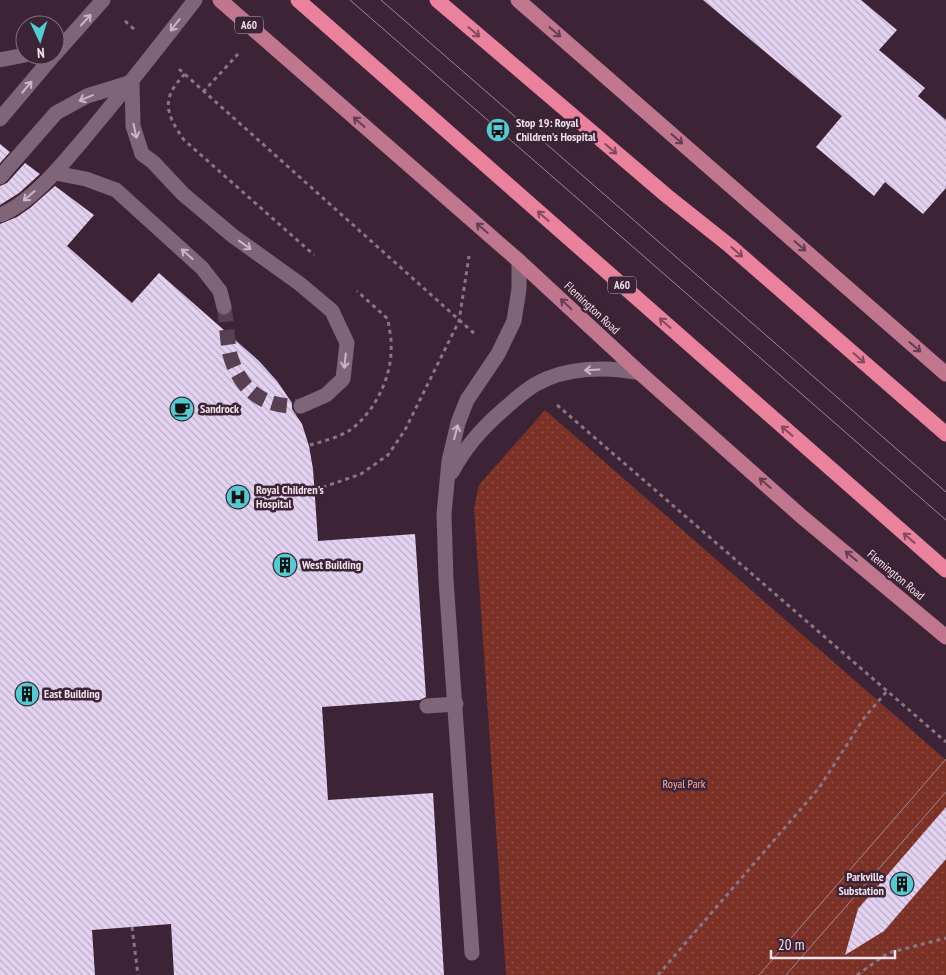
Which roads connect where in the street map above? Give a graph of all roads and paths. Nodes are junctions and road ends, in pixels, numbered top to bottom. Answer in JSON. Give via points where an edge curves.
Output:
{"nodes":[{"id":1,"x":103,"y":0,"type":"edge"},
{"id":2,"x":195,"y":0,"type":"edge"},
{"id":3,"x":220,"y":0,"type":"edge"},
{"id":4,"x":298,"y":0,"type":"edge"},
{"id":5,"x":437,"y":0,"type":"edge"},
{"id":6,"x":518,"y":0,"type":"edge"},
{"id":7,"x":65,"y":38,"type":"edge"},
{"id":8,"x":0,"y":49,"type":"edge"},
{"id":9,"x":15,"y":49,"type":"edge"},
{"id":10,"x":156,"y":50,"type":"junction"},
{"id":11,"x":15,"y":57,"type":"edge"},
{"id":12,"x":0,"y":60,"type":"edge"},
{"id":13,"x":45,"y":65,"type":"edge"},
{"id":14,"x":132,"y":82,"type":"junction"},
{"id":15,"x":0,"y":119,"type":"edge"},
{"id":16,"x":55,"y":173,"type":"junction"},
{"id":17,"x":0,"y":177,"type":"edge"},
{"id":18,"x":0,"y":215,"type":"edge"},
{"id":19,"x":475,"y":222,"type":"junction"},
{"id":20,"x":518,"y":260,"type":"junction"},
{"id":21,"x":224,"y":307,"type":"tunnel mouth"},
{"id":22,"x":459,"y":320,"type":"junction"},
{"id":23,"x":479,"y":337,"type":"dead end"},
{"id":24,"x":640,"y":373,"type":"junction"},
{"id":25,"x":946,"y":374,"type":"edge"},
{"id":26,"x":556,"y":404,"type":"dead end"},
{"id":27,"x":301,"y":406,"type":"tunnel mouth"},
{"id":28,"x":946,"y":434,"type":"edge"},
{"id":29,"x":448,"y":480,"type":"junction"},
{"id":30,"x":315,"y":490,"type":"dead end"},
{"id":31,"x":946,"y":570,"type":"edge"},
{"id":32,"x":946,"y":636,"type":"edge"},
{"id":33,"x":887,"y":691,"type":"junction"},
{"id":34,"x":456,"y":704,"type":"junction"},
{"id":35,"x":427,"y":706,"type":"dead end"},
{"id":36,"x":946,"y":742,"type":"edge"},
{"id":37,"x":132,"y":927,"type":"dead end"},
{"id":38,"x":946,"y":938,"type":"edge"},
{"id":39,"x":472,"y":953,"type":"dead end"},
{"id":40,"x":138,"y":975,"type":"edge"},
{"id":41,"x":658,"y":975,"type":"edge"},
{"id":42,"x":857,"y":975,"type":"edge"}],
"edges":[{"from":7,"to":1,"type":"lane","one_way":true},
{"from":1,"to":10,"type":"path"},
{"from":2,"to":10,"type":"lane","one_way":true},
{"from":19,"to":3,"type":"main road","name":"Flemington Road","number":"A60","one_way":true},
{"from":31,"to":4,"type":"highway","number":"A60","one_way":true},
{"from":5,"to":28,"type":"highway","one_way":true,"via":[[666,196],[730,246]]},
{"from":6,"to":25,"type":"main road","one_way":true},
{"from":8,"to":9,"type":"lane"},
{"from":10,"to":14,"type":"lane"},
{"from":10,"to":22,"type":"path"},
{"from":11,"to":12,"type":"lane"},
{"from":15,"to":13,"type":"lane","one_way":true},
{"from":14,"to":16,"type":"lane"},
{"from":14,"to":17,"type":"lane","one_way":true,"via":[[87,96],[56,113]]},
{"from":14,"to":27,"type":"lane","one_way":true,"via":[[133,126],[142,154],[233,236],[332,311],[347,343],[343,379],[326,394]]},
{"from":16,"to":18,"type":"lane","one_way":true,"via":[[11,211]]},
{"from":21,"to":16,"type":"lane","one_way":true,"via":[[220,291],[202,268],[116,190],[86,179]]},
{"from":20,"to":19,"type":"main road","name":"Flemington Road","number":"A60","one_way":true},
{"from":19,"to":22,"type":"path"},
{"from":24,"to":20,"type":"main road","name":"Flemington Road","number":"A60","one_way":true},
{"from":29,"to":20,"type":"lane","one_way":true,"via":[[453,442],[467,400],[498,354],[514,321],[520,289]]},
{"from":22,"to":23,"type":"path"},
{"from":22,"to":30,"type":"path","via":[[405,430],[388,455],[361,474]]},
{"from":24,"to":29,"type":"lane","one_way":true,"via":[[609,369],[575,371],[534,385],[488,422],[463,452]]},
{"from":32,"to":24,"type":"main road","name":"Flemington Road","number":"A60","one_way":true,"via":[[802,516]]},
{"from":26,"to":33,"type":"path"},
{"from":29,"to":34,"type":"lane","via":[[444,545]]},
{"from":33,"to":36,"type":"path"},
{"from":33,"to":41,"type":"path","via":[[864,718],[819,788]]},
{"from":34,"to":35,"type":"lane"},
{"from":34,"to":39,"type":"lane"},
{"from":37,"to":40,"type":"path"},
{"from":38,"to":42,"type":"path","via":[[888,953]]}]}
